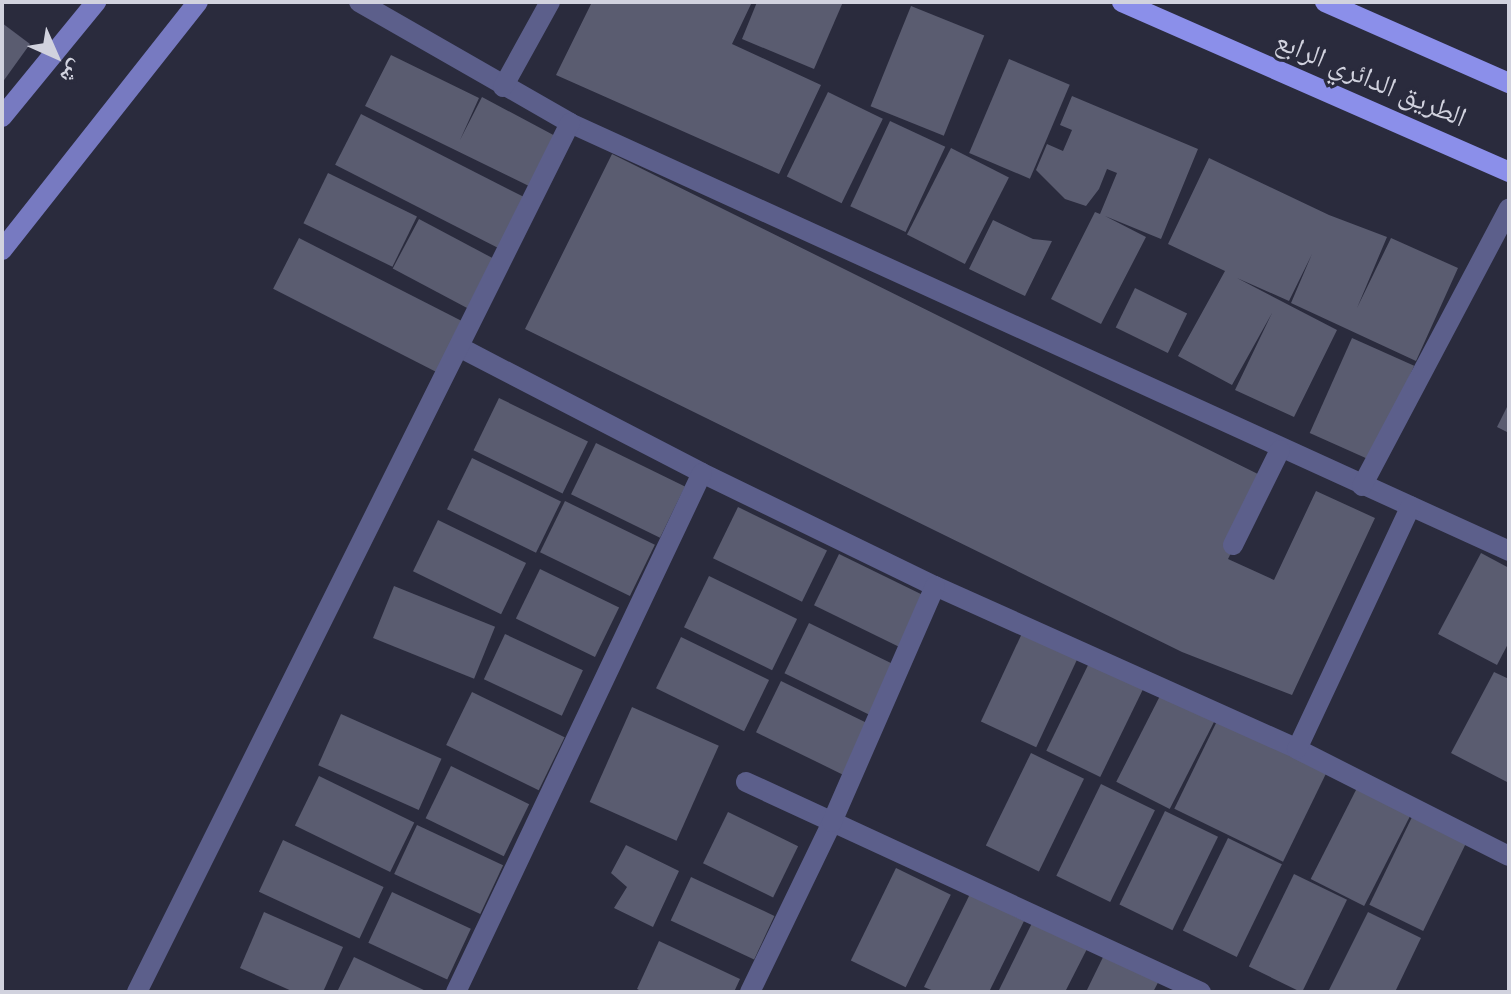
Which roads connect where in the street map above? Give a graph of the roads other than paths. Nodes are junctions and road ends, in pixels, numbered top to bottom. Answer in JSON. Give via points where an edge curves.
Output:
{"nodes":[{"id":1,"x":96,"y":2,"type":"edge"},
{"id":2,"x":198,"y":2,"type":"edge"},
{"id":3,"x":359,"y":2,"type":"edge"},
{"id":4,"x":550,"y":2,"type":"edge"},
{"id":5,"x":1122,"y":2,"type":"edge"},
{"id":6,"x":1325,"y":2,"type":"edge"},
{"id":7,"x":1509,"y":83,"type":"edge"},
{"id":8,"x":503,"y":87,"type":"junction"},
{"id":9,"x":2,"y":117,"type":"edge"},
{"id":10,"x":570,"y":123,"type":"junction"},
{"id":11,"x":1509,"y":172,"type":"edge"},
{"id":12,"x":1509,"y":208,"type":"edge"},
{"id":13,"x":2,"y":250,"type":"edge"},
{"id":14,"x":461,"y":348,"type":"junction"},
{"id":15,"x":1280,"y":450,"type":"junction"},
{"id":16,"x":702,"y":473,"type":"junction"},
{"id":17,"x":1362,"y":486,"type":"junction"},
{"id":18,"x":1411,"y":506,"type":"junction"},
{"id":19,"x":1233,"y":545,"type":"dead end"},
{"id":20,"x":1509,"y":551,"type":"edge"},
{"id":21,"x":935,"y":586,"type":"junction"},
{"id":22,"x":1297,"y":749,"type":"junction"},
{"id":23,"x":746,"y":782,"type":"dead end"},
{"id":24,"x":832,"y":822,"type":"junction"},
{"id":25,"x":1509,"y":856,"type":"edge"},
{"id":26,"x":1167,"y":985,"type":"edge"},
{"id":27,"x":137,"y":992,"type":"edge"},
{"id":28,"x":456,"y":992,"type":"edge"},
{"id":29,"x":750,"y":992,"type":"edge"},
{"id":30,"x":1201,"y":992,"type":"edge"}],
"edges":[{"from":1,"to":9,"type":"main road"},
{"from":2,"to":13,"type":"main road"},
{"from":3,"to":8,"type":"street"},
{"from":4,"to":8,"type":"street"},
{"from":5,"to":11,"type":"main road","name":"الطريق الدائري الرابع"},
{"from":6,"to":7,"type":"main road","name":"الطريق الدائري الرابع"},
{"from":8,"to":10,"type":"street"},
{"from":10,"to":14,"type":"street"},
{"from":10,"to":15,"type":"street"},
{"from":12,"to":17,"type":"street"},
{"from":14,"to":16,"type":"street"},
{"from":14,"to":27,"type":"street"},
{"from":15,"to":17,"type":"street"},
{"from":15,"to":19,"type":"street"},
{"from":16,"to":21,"type":"street"},
{"from":16,"to":28,"type":"street"},
{"from":17,"to":18,"type":"street"},
{"from":18,"to":20,"type":"street"},
{"from":18,"to":22,"type":"street"},
{"from":21,"to":22,"type":"street"},
{"from":21,"to":24,"type":"street"},
{"from":22,"to":25,"type":"street"},
{"from":23,"to":24,"type":"street"},
{"from":24,"to":26,"type":"street"},
{"from":24,"to":29,"type":"street"},
{"from":26,"to":30,"type":"street"}]}
